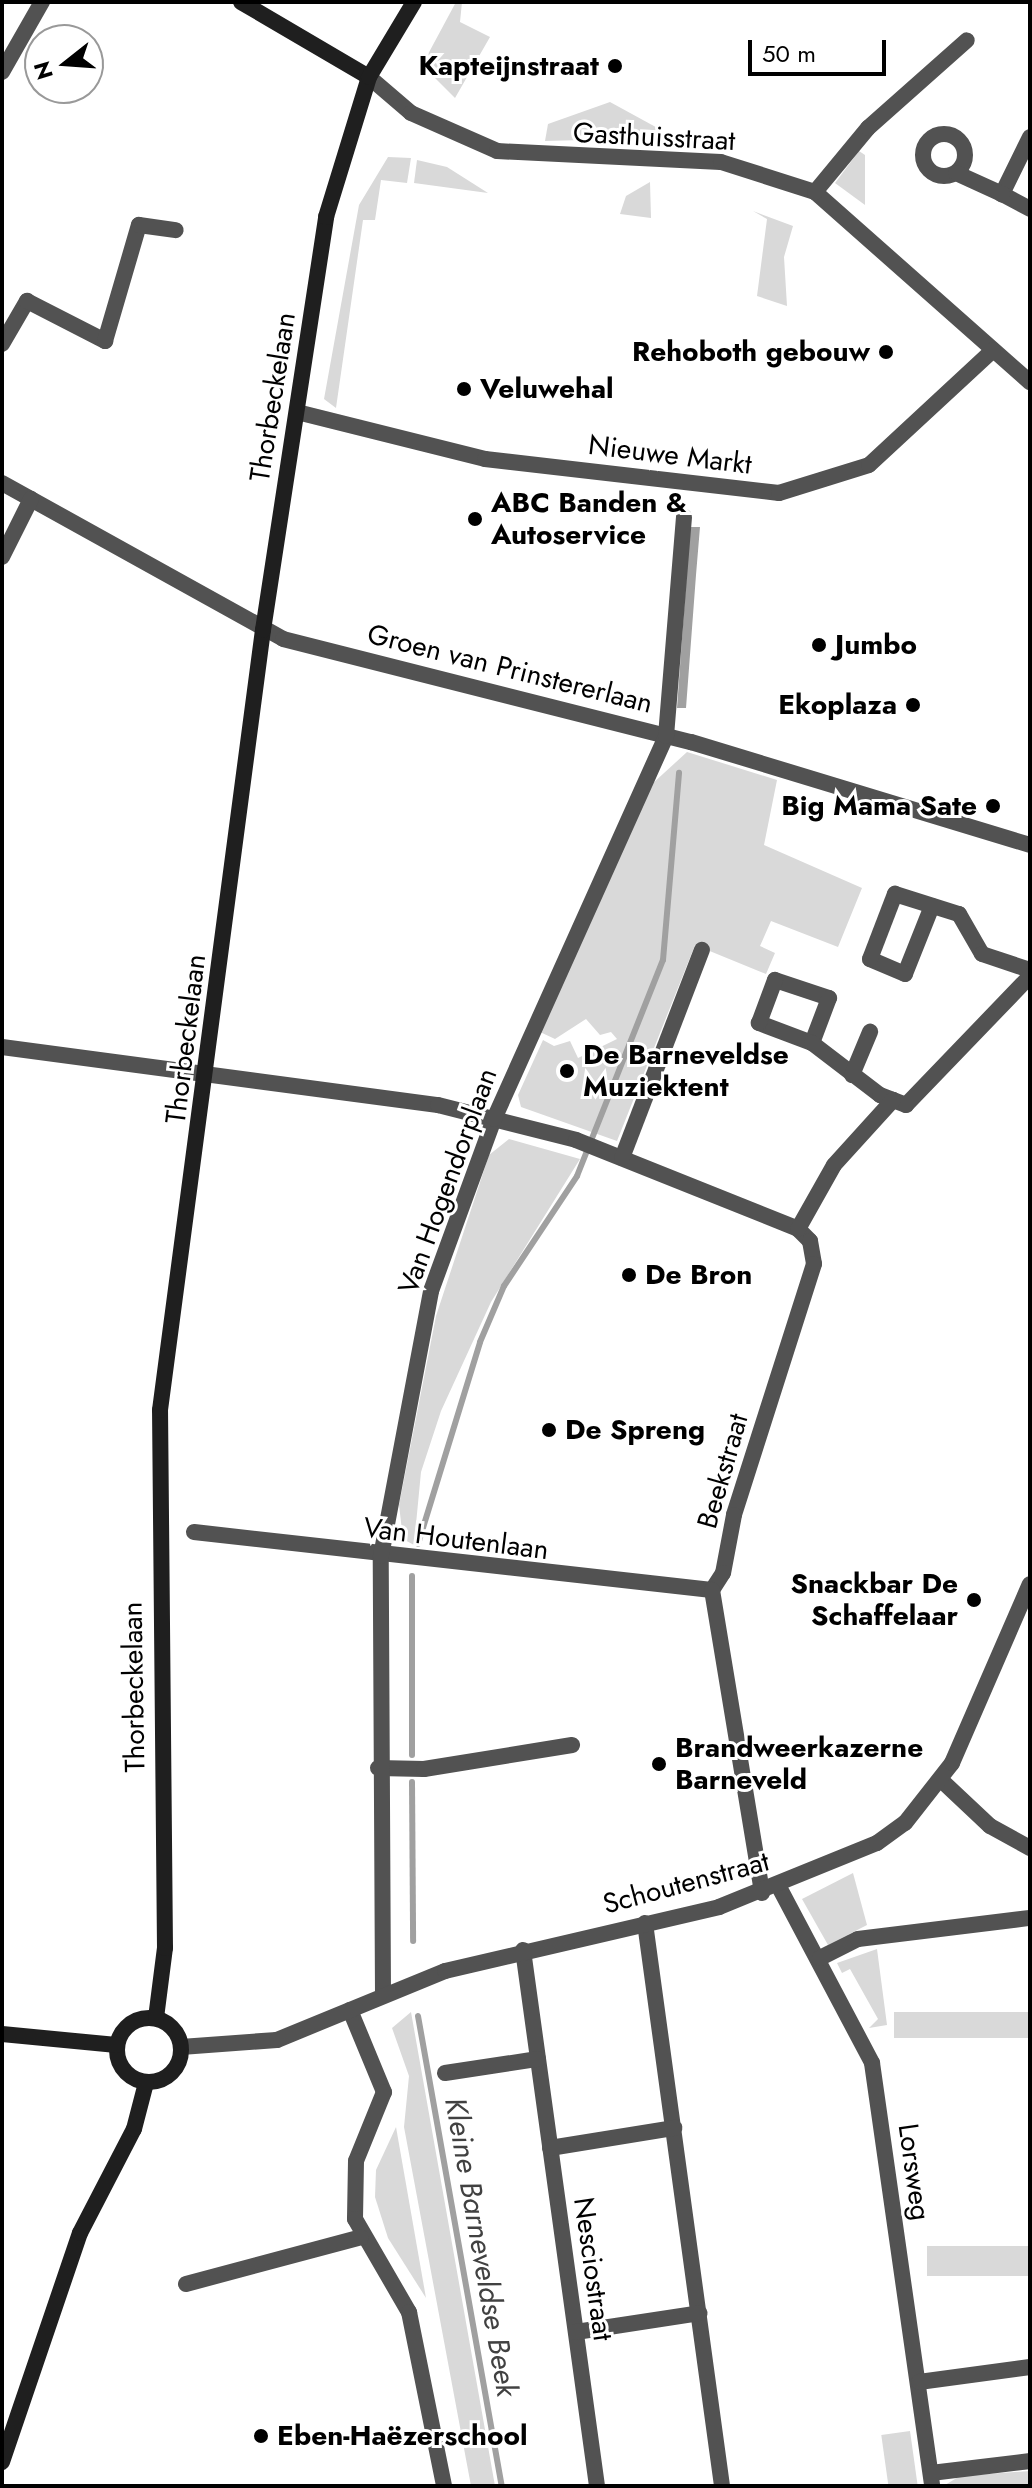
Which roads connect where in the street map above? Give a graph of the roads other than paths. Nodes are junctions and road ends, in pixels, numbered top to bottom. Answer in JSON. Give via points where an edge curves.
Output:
{"nodes":[{"id":1,"x":42,"y":2,"type":"edge"},
{"id":2,"x":241,"y":2,"type":"edge"},
{"id":3,"x":414,"y":2,"type":"edge"},
{"id":4,"x":967,"y":40,"type":"dead end"},
{"id":5,"x":2,"y":72,"type":"edge"},
{"id":6,"x":369,"y":77,"type":"junction"},
{"id":7,"x":1030,"y":137,"type":"edge"},
{"id":8,"x":956,"y":173,"type":"dead end"},
{"id":9,"x":815,"y":192,"type":"junction"},
{"id":10,"x":1002,"y":194,"type":"junction"},
{"id":11,"x":1030,"y":209,"type":"edge"},
{"id":12,"x":176,"y":230,"type":"dead end"},
{"id":13,"x":2,"y":344,"type":"edge"},
{"id":14,"x":993,"y":350,"type":"junction"},
{"id":15,"x":1030,"y":382,"type":"edge"},
{"id":16,"x":297,"y":412,"type":"junction"},
{"id":17,"x":2,"y":483,"type":"edge"},
{"id":18,"x":31,"y":499,"type":"junction"},
{"id":19,"x":684,"y":517,"type":"dead end"},
{"id":20,"x":2,"y":557,"type":"edge"},
{"id":21,"x":263,"y":630,"type":"junction"},
{"id":22,"x":666,"y":736,"type":"junction"},
{"id":23,"x":1030,"y":845,"type":"edge"},
{"id":24,"x":932,"y":906,"type":"junction"},
{"id":25,"x":702,"y":950,"type":"dead end"},
{"id":26,"x":1030,"y":973,"type":"edge"},
{"id":27,"x":870,"y":1032,"type":"dead end"},
{"id":28,"x":812,"y":1043,"type":"junction"},
{"id":29,"x":2,"y":1047,"type":"edge"},
{"id":30,"x":208,"y":1075,"type":"junction"},
{"id":31,"x":852,"y":1075,"type":"junction"},
{"id":32,"x":899,"y":1102,"type":"junction"},
{"id":33,"x":494,"y":1119,"type":"junction"},
{"id":34,"x":619,"y":1156,"type":"junction"},
{"id":35,"x":798,"y":1229,"type":"junction"},
{"id":36,"x":194,"y":1532,"type":"dead end"},
{"id":37,"x":381,"y":1556,"type":"junction"},
{"id":38,"x":1030,"y":1584,"type":"edge"},
{"id":39,"x":712,"y":1590,"type":"junction"},
{"id":40,"x":572,"y":1745,"type":"dead end"},
{"id":41,"x":378,"y":1768,"type":"junction"},
{"id":42,"x":941,"y":1780,"type":"junction"},
{"id":43,"x":1030,"y":1848,"type":"edge"},
{"id":44,"x":779,"y":1887,"type":"junction"},
{"id":45,"x":762,"y":1893,"type":"junction"},
{"id":46,"x":1030,"y":1918,"type":"edge"},
{"id":47,"x":645,"y":1923,"type":"junction"},
{"id":48,"x":523,"y":1950,"type":"junction"},
{"id":49,"x":820,"y":1958,"type":"junction"},
{"id":50,"x":383,"y":1994,"type":"junction"},
{"id":51,"x":350,"y":2010,"type":"junction"},
{"id":52,"x":156,"y":2018,"type":"junction"},
{"id":53,"x":2,"y":2034,"type":"edge"},
{"id":54,"x":116,"y":2045,"type":"junction"},
{"id":55,"x":181,"y":2047,"type":"junction"},
{"id":56,"x":538,"y":2059,"type":"junction"},
{"id":57,"x":445,"y":2073,"type":"dead end"},
{"id":58,"x":146,"y":2083,"type":"junction"},
{"id":59,"x":674,"y":2128,"type":"junction"},
{"id":60,"x":550,"y":2148,"type":"junction"},
{"id":61,"x":361,"y":2237,"type":"junction"},
{"id":62,"x":186,"y":2284,"type":"dead end"},
{"id":63,"x":700,"y":2313,"type":"junction"},
{"id":64,"x":576,"y":2332,"type":"junction"},
{"id":65,"x":1030,"y":2367,"type":"edge"},
{"id":66,"x":919,"y":2382,"type":"junction"},
{"id":67,"x":1030,"y":2461,"type":"edge"},
{"id":68,"x":2,"y":2462,"type":"edge"},
{"id":69,"x":932,"y":2479,"type":"edge"},
{"id":70,"x":444,"y":2486,"type":"edge"},
{"id":71,"x":597,"y":2486,"type":"edge"},
{"id":72,"x":722,"y":2486,"type":"edge"}],
"edges":[{"from":1,"to":5,"type":"street"},
{"from":2,"to":6,"type":"main road","name":"Gasthuisstraat"},
{"from":3,"to":6,"type":"main road","name":"Thorbeckelaan"},
{"from":4,"to":9,"type":"street","via":[[868,128]]},
{"from":6,"to":9,"type":"street","name":"Gasthuisstraat","via":[[411,113],[497,151],[721,162]]},
{"from":6,"to":16,"type":"main road","name":"Thorbeckelaan","via":[[326,217]]},
{"from":7,"to":10,"type":"street"},
{"from":8,"to":10,"type":"street"},
{"from":9,"to":14,"type":"street","name":"Gasthuisstraat"},
{"from":10,"to":11,"type":"street"},
{"from":12,"to":13,"type":"street","via":[[139,225],[105,341],[27,301]]},
{"from":14,"to":15,"type":"street","name":"Gasthuisstraat"},
{"from":14,"to":16,"type":"street","name":"Nieuwe Markt","via":[[869,465],[823,485],[779,493],[485,459]]},
{"from":16,"to":21,"type":"main road","name":"Thorbeckelaan"},
{"from":17,"to":18,"type":"street","name":"Groen van Prinstererlaan"},
{"from":18,"to":20,"type":"street"},
{"from":18,"to":21,"type":"street","name":"Groen van Prinstererlaan"},
{"from":19,"to":22,"type":"street","name":"Van Hogendorplaan"},
{"from":21,"to":22,"type":"street","name":"Groen van Prinstererlaan"},
{"from":21,"to":30,"type":"main road","name":"Thorbeckelaan"},
{"from":22,"to":23,"type":"street","name":"Groen van Prinstererlaan"},
{"from":22,"to":33,"type":"street","name":"Van Hogendorplaan"},
{"from":24,"to":24,"type":"street","via":[[895,894],[870,959],[905,974]]},
{"from":24,"to":26,"type":"street","via":[[959,914],[982,954]]},
{"from":25,"to":34,"type":"street"},
{"from":26,"to":32,"type":"street"},
{"from":27,"to":31,"type":"street"},
{"from":28,"to":28,"type":"street","via":[[829,998],[775,980],[759,1023]]},
{"from":28,"to":31,"type":"street"},
{"from":29,"to":30,"type":"street"},
{"from":30,"to":33,"type":"street"},
{"from":30,"to":52,"type":"main road","name":"Thorbeckelaan","via":[[160,1410],[165,1948]]},
{"from":31,"to":32,"type":"street"},
{"from":32,"to":35,"type":"street","via":[[834,1165]]},
{"from":33,"to":34,"type":"street"},
{"from":33,"to":37,"type":"street","name":"Van Hogendorplaan","via":[[431,1291]]},
{"from":34,"to":35,"type":"street"},
{"from":35,"to":39,"type":"street","name":"Beekstraat","via":[[810,1241],[814,1264],[734,1515],[723,1573]]},
{"from":36,"to":37,"type":"street","name":"Van Houtenlaan"},
{"from":37,"to":39,"type":"street","name":"Van Houtenlaan"},
{"from":37,"to":41,"type":"street","name":"Van Hogendorplaan"},
{"from":38,"to":42,"type":"street","name":"Schoutenstraat"},
{"from":39,"to":45,"type":"street"},
{"from":40,"to":41,"type":"street","via":[[424,1769]]},
{"from":41,"to":50,"type":"street","name":"Van Hogendorplaan"},
{"from":42,"to":43,"type":"street","via":[[990,1826]]},
{"from":42,"to":44,"type":"street","name":"Schoutenstraat","via":[[877,1843]]},
{"from":44,"to":45,"type":"street","name":"Schoutenstraat"},
{"from":44,"to":49,"type":"street","name":"Lorsweg"},
{"from":45,"to":47,"type":"street","name":"Schoutenstraat"},
{"from":46,"to":49,"type":"street","via":[[858,1939]]},
{"from":47,"to":48,"type":"street","name":"Schoutenstraat"},
{"from":47,"to":59,"type":"street"},
{"from":48,"to":50,"type":"street","name":"Schoutenstraat"},
{"from":48,"to":56,"type":"street","name":"Nesciostraat"},
{"from":49,"to":66,"type":"street","name":"Lorsweg","via":[[872,2063]]},
{"from":50,"to":51,"type":"street","name":"Schoutenstraat"},
{"from":51,"to":55,"type":"street","name":"Schoutenstraat","via":[[277,2040]]},
{"from":51,"to":61,"type":"street","via":[[384,2092],[352,2184]]},
{"from":52,"to":54,"type":"main road","via":[[130,2023]]},
{"from":52,"to":55,"type":"main road"},
{"from":53,"to":54,"type":"main road"},
{"from":54,"to":58,"type":"main road","via":[[123,2070]]},
{"from":55,"to":58,"type":"main road","via":[[172,2073]]},
{"from":56,"to":57,"type":"street"},
{"from":56,"to":60,"type":"street","name":"Nesciostraat"},
{"from":58,"to":68,"type":"main road","via":[[134,2129],[80,2233]]},
{"from":59,"to":60,"type":"street"},
{"from":59,"to":63,"type":"street"},
{"from":60,"to":64,"type":"street","name":"Nesciostraat"},
{"from":61,"to":62,"type":"street"},
{"from":61,"to":70,"type":"street","via":[[409,2312]]},
{"from":63,"to":64,"type":"street"},
{"from":63,"to":72,"type":"street"},
{"from":64,"to":71,"type":"street","name":"Nesciostraat"},
{"from":65,"to":66,"type":"street"},
{"from":66,"to":69,"type":"street","name":"Lorsweg"},
{"from":67,"to":69,"type":"street"}]}
